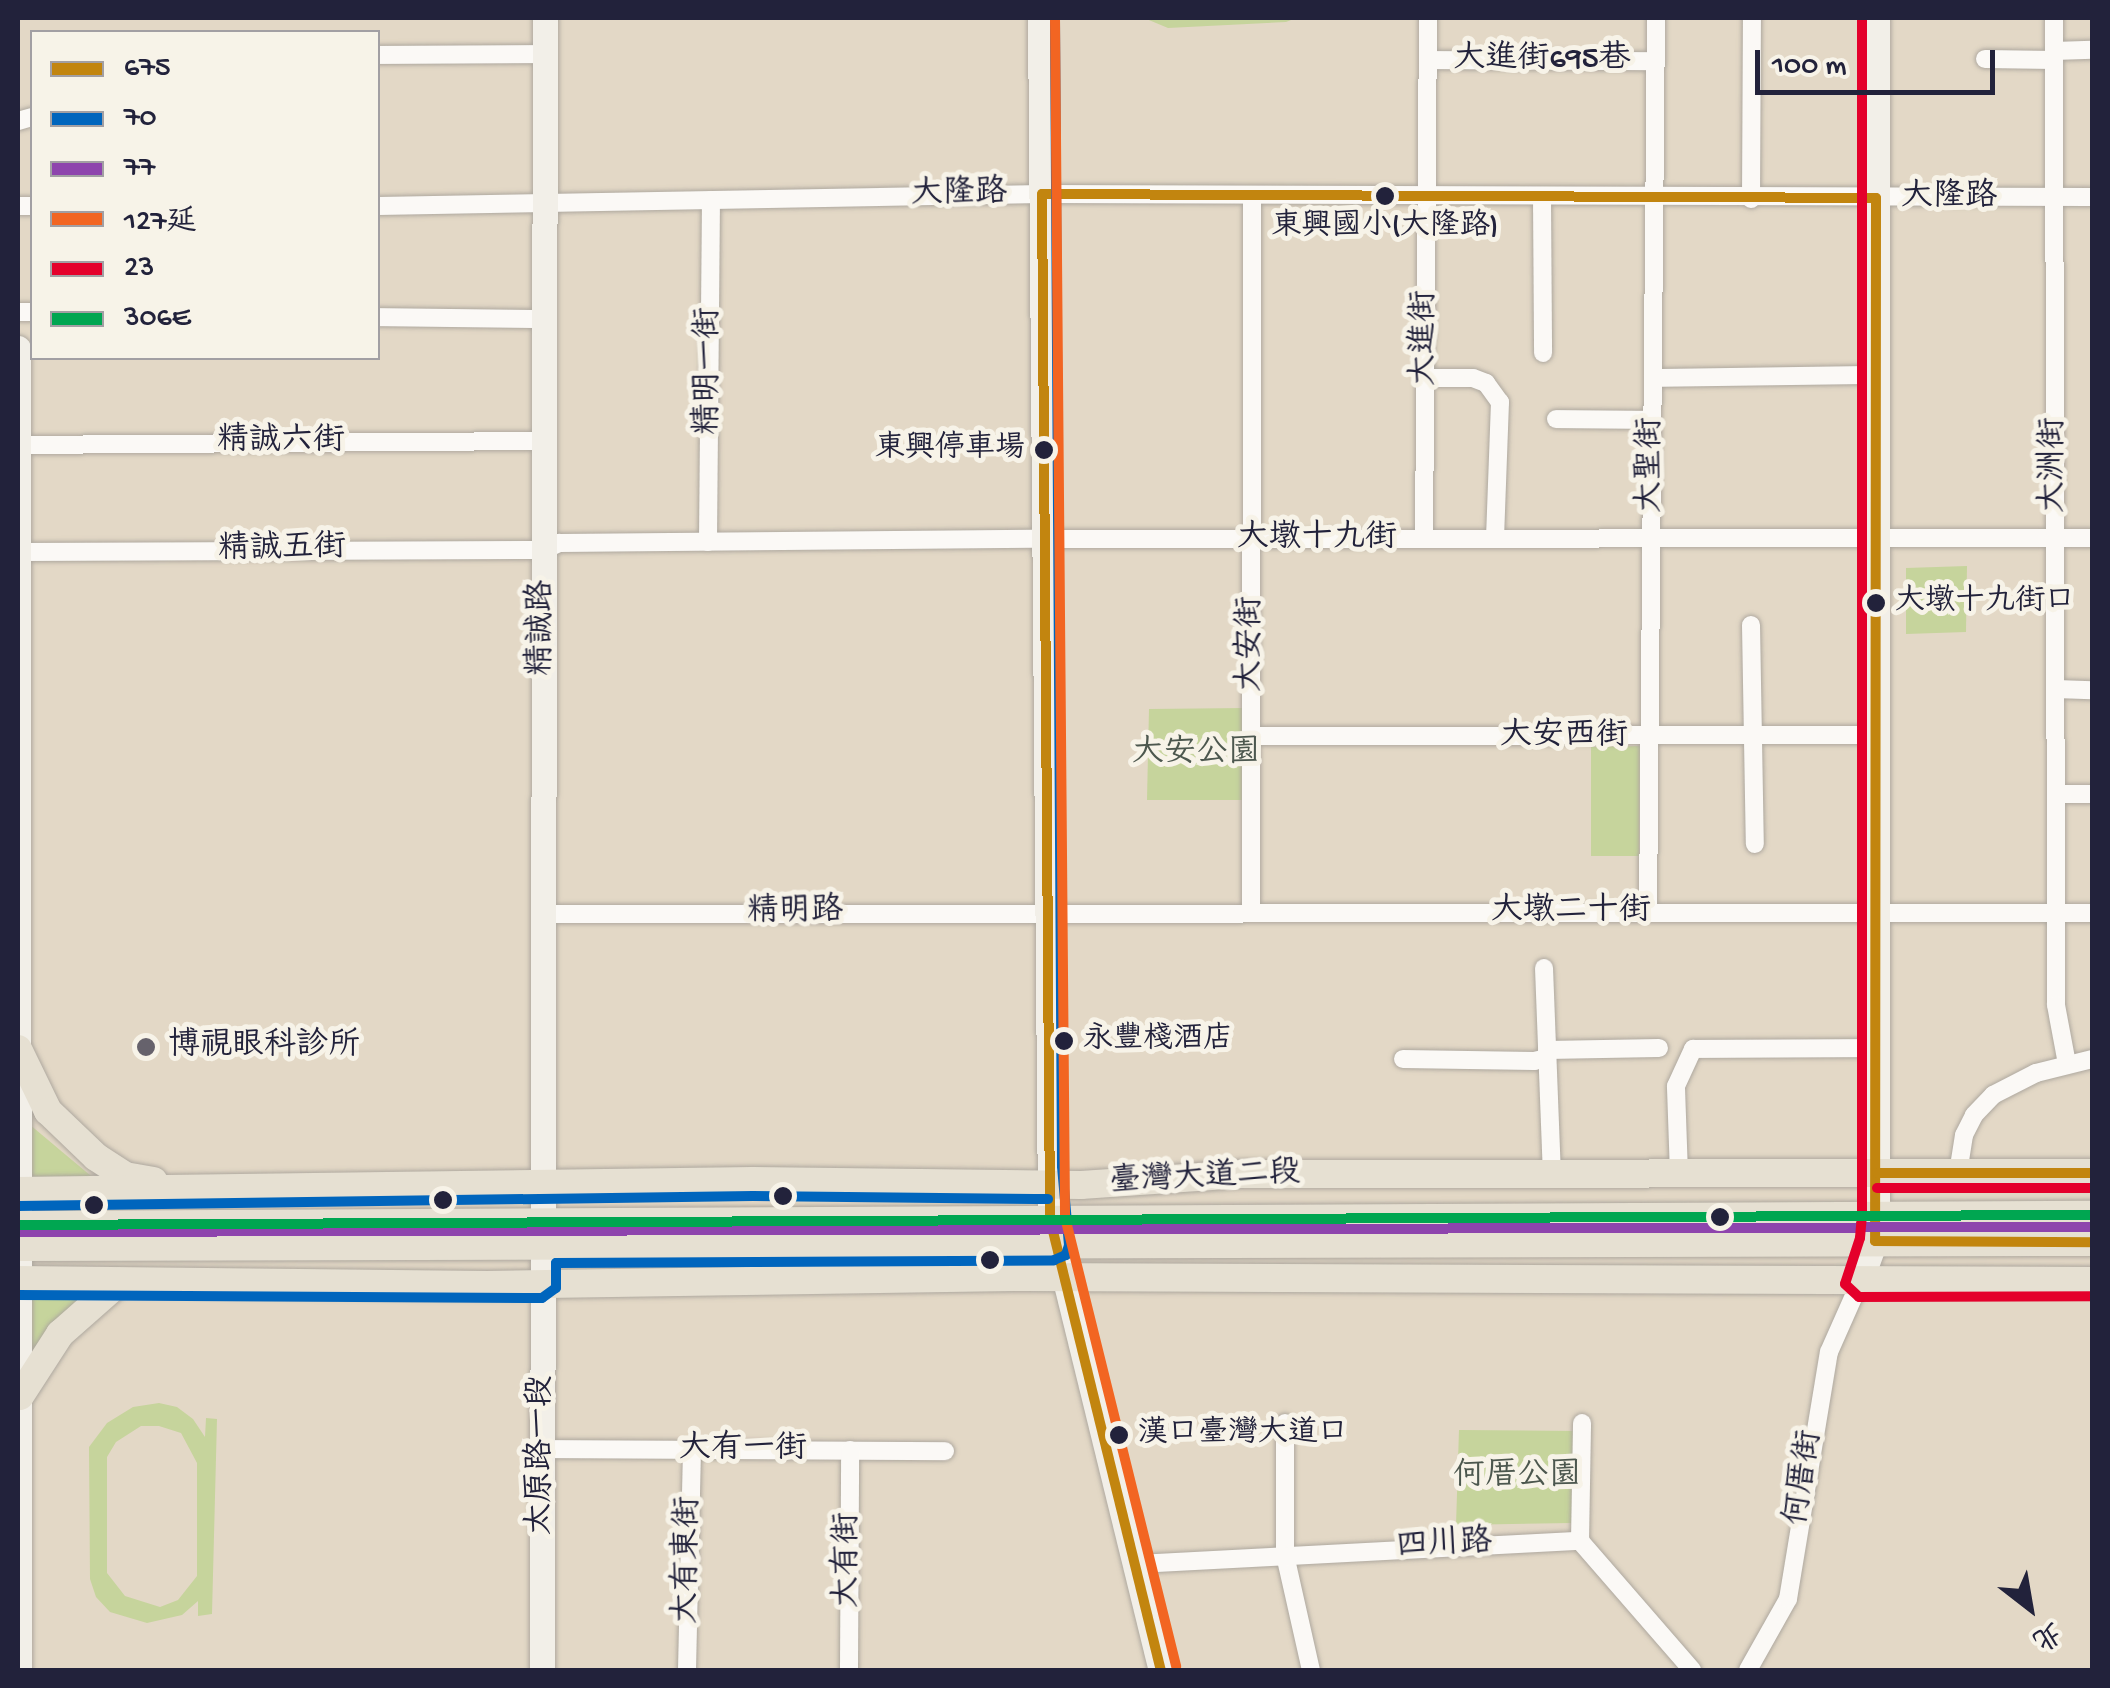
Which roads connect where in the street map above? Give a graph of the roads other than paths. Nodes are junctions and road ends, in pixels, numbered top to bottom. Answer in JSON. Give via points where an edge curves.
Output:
{"nodes":[{"id":1,"x":545,"y":18,"type":"edge"},
{"id":2,"x":1040,"y":18,"type":"edge"},
{"id":3,"x":1428,"y":18,"type":"edge"},
{"id":4,"x":1656,"y":18,"type":"edge"},
{"id":5,"x":1752,"y":18,"type":"edge"},
{"id":6,"x":1877,"y":18,"type":"edge"},
{"id":7,"x":2054,"y":18,"type":"edge"},
{"id":8,"x":2092,"y":50,"type":"edge"},
{"id":9,"x":545,"y":54,"type":"junction"},
{"id":10,"x":380,"y":55,"type":"edge"},
{"id":11,"x":2054,"y":55,"type":"junction"},
{"id":12,"x":1985,"y":59,"type":"dead end"},
{"id":13,"x":1428,"y":60,"type":"junction"},
{"id":14,"x":1656,"y":61,"type":"junction"},
{"id":15,"x":1042,"y":194,"type":"junction"},
{"id":16,"x":1252,"y":196,"type":"junction"},
{"id":17,"x":1426,"y":197,"type":"junction"},
{"id":18,"x":2054,"y":197,"type":"junction"},
{"id":19,"x":2092,"y":197,"type":"edge"},
{"id":20,"x":1542,"y":198,"type":"junction"},
{"id":21,"x":1751,"y":198,"type":"junction"},
{"id":22,"x":1876,"y":198,"type":"junction"},
{"id":23,"x":1654,"y":199,"type":"junction"},
{"id":24,"x":711,"y":200,"type":"junction"},
{"id":25,"x":546,"y":204,"type":"junction"},
{"id":26,"x":380,"y":206,"type":"edge"},
{"id":27,"x":380,"y":317,"type":"edge"},
{"id":28,"x":545,"y":319,"type":"junction"},
{"id":29,"x":18,"y":348,"type":"edge"},
{"id":30,"x":1543,"y":353,"type":"dead end"},
{"id":31,"x":1875,"y":375,"type":"junction"},
{"id":32,"x":1425,"y":378,"type":"junction"},
{"id":33,"x":1653,"y":378,"type":"junction"},
{"id":34,"x":1556,"y":418,"type":"dead end"},
{"id":35,"x":1652,"y":420,"type":"junction"},
{"id":36,"x":544,"y":441,"type":"junction"},
{"id":37,"x":19,"y":445,"type":"edge"},
{"id":38,"x":1424,"y":538,"type":"junction"},
{"id":39,"x":1496,"y":538,"type":"junction"},
{"id":40,"x":1652,"y":538,"type":"junction"},
{"id":41,"x":1874,"y":538,"type":"junction"},
{"id":42,"x":2055,"y":538,"type":"junction"},
{"id":43,"x":2092,"y":538,"type":"edge"},
{"id":44,"x":1042,"y":539,"type":"junction"},
{"id":45,"x":1252,"y":539,"type":"junction"},
{"id":46,"x":708,"y":542,"type":"junction"},
{"id":47,"x":544,"y":550,"type":"junction"},
{"id":48,"x":20,"y":552,"type":"junction"},
{"id":49,"x":1751,"y":624,"type":"dead end"},
{"id":50,"x":2056,"y":690,"type":"junction"},
{"id":51,"x":2092,"y":690,"type":"edge"},
{"id":52,"x":18,"y":702,"type":"edge"},
{"id":53,"x":1875,"y":735,"type":"junction"},
{"id":54,"x":1252,"y":736,"type":"junction"},
{"id":55,"x":1752,"y":736,"type":"junction"},
{"id":56,"x":1650,"y":737,"type":"junction"},
{"id":57,"x":2056,"y":794,"type":"junction"},
{"id":58,"x":2092,"y":794,"type":"edge"},
{"id":59,"x":1755,"y":844,"type":"dead end"},
{"id":60,"x":18,"y":878,"type":"edge"},
{"id":61,"x":1049,"y":910,"type":"junction"},
{"id":62,"x":1252,"y":911,"type":"junction"},
{"id":63,"x":1648,"y":912,"type":"junction"},
{"id":64,"x":1876,"y":913,"type":"junction"},
{"id":65,"x":2056,"y":913,"type":"junction"},
{"id":66,"x":2092,"y":913,"type":"edge"},
{"id":67,"x":541,"y":914,"type":"junction"},
{"id":68,"x":1544,"y":968,"type":"dead end"},
{"id":69,"x":1659,"y":1048,"type":"dead end"},
{"id":70,"x":1876,"y":1048,"type":"junction"},
{"id":71,"x":18,"y":1049,"type":"edge"},
{"id":72,"x":1547,"y":1054,"type":"junction"},
{"id":73,"x":1402,"y":1058,"type":"dead end"},
{"id":74,"x":2092,"y":1059,"type":"edge"},
{"id":75,"x":2067,"y":1064,"type":"junction"},
{"id":76,"x":2092,"y":1173,"type":"edge"},
{"id":77,"x":1552,"y":1174,"type":"junction"},
{"id":78,"x":1679,"y":1174,"type":"junction"},
{"id":79,"x":1877,"y":1174,"type":"junction"},
{"id":80,"x":1958,"y":1174,"type":"junction"},
{"id":81,"x":542,"y":1184,"type":"junction"},
{"id":82,"x":1048,"y":1184,"type":"junction"},
{"id":83,"x":18,"y":1191,"type":"edge"},
{"id":84,"x":215,"y":1191,"type":"junction"},
{"id":85,"x":2092,"y":1216,"type":"edge"},
{"id":86,"x":1876,"y":1228,"type":"junction"},
{"id":87,"x":1052,"y":1232,"type":"junction"},
{"id":88,"x":19,"y":1236,"type":"edge"},
{"id":89,"x":541,"y":1236,"type":"junction"},
{"id":90,"x":2092,"y":1242,"type":"edge"},
{"id":91,"x":1066,"y":1278,"type":"junction"},
{"id":92,"x":19,"y":1280,"type":"edge"},
{"id":93,"x":2092,"y":1281,"type":"edge"},
{"id":94,"x":119,"y":1282,"type":"junction"},
{"id":95,"x":1860,"y":1282,"type":"junction"},
{"id":96,"x":542,"y":1283,"type":"junction"},
{"id":97,"x":20,"y":1396,"type":"junction"},
{"id":98,"x":1285,"y":1422,"type":"dead end"},
{"id":99,"x":1582,"y":1422,"type":"dead end"},
{"id":100,"x":542,"y":1449,"type":"junction"},
{"id":101,"x":692,"y":1450,"type":"junction"},
{"id":102,"x":850,"y":1450,"type":"junction"},
{"id":103,"x":945,"y":1451,"type":"dead end"},
{"id":104,"x":1580,"y":1541,"type":"junction"},
{"id":105,"x":1285,"y":1556,"type":"junction"},
{"id":106,"x":1137,"y":1564,"type":"junction"},
{"id":107,"x":19,"y":1670,"type":"edge"},
{"id":108,"x":542,"y":1670,"type":"edge"},
{"id":109,"x":687,"y":1670,"type":"edge"},
{"id":110,"x":849,"y":1670,"type":"edge"},
{"id":111,"x":1162,"y":1670,"type":"edge"},
{"id":112,"x":1311,"y":1670,"type":"edge"},
{"id":113,"x":1692,"y":1670,"type":"edge"},
{"id":114,"x":1748,"y":1670,"type":"edge"}],
"edges":[{"from":1,"to":9,"type":"street","name":"精誠路"},
{"from":2,"to":15,"type":"street"},
{"from":3,"to":13,"type":"street","name":"大進街"},
{"from":4,"to":14,"type":"street","name":"大聖街"},
{"from":5,"to":21,"type":"street"},
{"from":6,"to":22,"type":"street"},
{"from":7,"to":11,"type":"street","name":"大洲街"},
{"from":8,"to":11,"type":"street"},
{"from":9,"to":10,"type":"street"},
{"from":9,"to":25,"type":"street","name":"精誠路"},
{"from":11,"to":12,"type":"street"},
{"from":11,"to":18,"type":"street","name":"大洲街"},
{"from":13,"to":14,"type":"street","name":"大進街695巷"},
{"from":13,"to":17,"type":"street","name":"大進街"},
{"from":14,"to":23,"type":"street","name":"大聖街"},
{"from":15,"to":16,"type":"street","name":"大隆路"},
{"from":15,"to":24,"type":"street","name":"大隆路"},
{"from":15,"to":44,"type":"street"},
{"from":16,"to":17,"type":"street","name":"大隆路"},
{"from":16,"to":45,"type":"street","name":"大安街"},
{"from":17,"to":20,"type":"street","name":"大隆路"},
{"from":17,"to":32,"type":"street","name":"大進街"},
{"from":18,"to":19,"type":"street","name":"大隆路"},
{"from":18,"to":22,"type":"street","name":"大隆路"},
{"from":18,"to":42,"type":"street","name":"大洲街"},
{"from":20,"to":23,"type":"street","name":"大隆路"},
{"from":20,"to":30,"type":"street"},
{"from":21,"to":22,"type":"street","name":"大隆路"},
{"from":21,"to":23,"type":"street","name":"大隆路"},
{"from":22,"to":31,"type":"street"},
{"from":23,"to":33,"type":"street","name":"大聖街"},
{"from":24,"to":25,"type":"street","name":"大隆路"},
{"from":24,"to":46,"type":"street","name":"精明一街"},
{"from":25,"to":26,"type":"street","name":"大隆路"},
{"from":25,"to":28,"type":"street","name":"精誠路"},
{"from":27,"to":28,"type":"street"},
{"from":28,"to":36,"type":"street","name":"精誠路"},
{"from":29,"to":37,"type":"street"},
{"from":31,"to":33,"type":"street"},
{"from":31,"to":41,"type":"street"},
{"from":32,"to":38,"type":"street","name":"大進街"},
{"from":32,"to":39,"type":"street","via":[[1473,378],[1500,402]]},
{"from":33,"to":35,"type":"street","name":"大聖街"},
{"from":34,"to":35,"type":"street"},
{"from":35,"to":40,"type":"street","name":"大聖街"},
{"from":36,"to":37,"type":"street","name":"精誠六街"},
{"from":36,"to":47,"type":"street","name":"精誠路"},
{"from":37,"to":48,"type":"street"},
{"from":38,"to":39,"type":"street","name":"大墩十九街"},
{"from":38,"to":45,"type":"street","name":"大墩十九街"},
{"from":39,"to":40,"type":"street","name":"大墩十九街"},
{"from":40,"to":41,"type":"street","name":"大墩十九街"},
{"from":40,"to":56,"type":"street","name":"大聖街"},
{"from":41,"to":42,"type":"street","name":"大墩十九街"},
{"from":41,"to":53,"type":"street"},
{"from":42,"to":43,"type":"street","name":"大墩十九街"},
{"from":42,"to":50,"type":"street","name":"大洲街"},
{"from":44,"to":45,"type":"street","name":"大墩十九街"},
{"from":44,"to":46,"type":"street","name":"大墩十九街"},
{"from":44,"to":61,"type":"street"},
{"from":45,"to":54,"type":"street","name":"大安街"},
{"from":46,"to":47,"type":"street","name":"大墩十九街","via":[[560,543]]},
{"from":47,"to":48,"type":"street","name":"精誠五街"},
{"from":47,"to":67,"type":"street","name":"精誠路"},
{"from":48,"to":52,"type":"street"},
{"from":49,"to":55,"type":"street"},
{"from":50,"to":51,"type":"street"},
{"from":50,"to":57,"type":"street","name":"大洲街"},
{"from":52,"to":60,"type":"street"},
{"from":53,"to":55,"type":"street","name":"大安西街"},
{"from":53,"to":64,"type":"street"},
{"from":54,"to":56,"type":"street","name":"大安西街"},
{"from":54,"to":62,"type":"street","name":"大安街"},
{"from":55,"to":56,"type":"street","name":"大安西街"},
{"from":55,"to":59,"type":"street"},
{"from":56,"to":63,"type":"street","name":"大聖街"},
{"from":57,"to":58,"type":"street"},
{"from":57,"to":65,"type":"street","name":"大洲街"},
{"from":60,"to":71,"type":"street"},
{"from":61,"to":62,"type":"street","name":"大墩二十街"},
{"from":61,"to":67,"type":"street","name":"精明路"},
{"from":61,"to":82,"type":"street"},
{"from":62,"to":63,"type":"street","name":"大墩二十街"},
{"from":63,"to":64,"type":"street","name":"大墩二十街"},
{"from":64,"to":65,"type":"street","name":"大墩二十街"},
{"from":64,"to":70,"type":"street"},
{"from":65,"to":66,"type":"street","name":"大墩二十街"},
{"from":65,"to":75,"type":"street","name":"大洲街","via":[[2056,1005]]},
{"from":67,"to":81,"type":"street","name":"精誠路"},
{"from":68,"to":72,"type":"street"},
{"from":69,"to":72,"type":"street"},
{"from":70,"to":78,"type":"street","via":[[1693,1049],[1676,1086]]},
{"from":70,"to":79,"type":"street"},
{"from":71,"to":83,"type":"street"},
{"from":71,"to":84,"type":"main road","via":[[48,1111],[96,1157],[125,1176]]},
{"from":72,"to":73,"type":"street"},
{"from":72,"to":77,"type":"street"},
{"from":74,"to":75,"type":"street"},
{"from":75,"to":80,"type":"street","via":[[1993,1095],[1964,1136]]},
{"from":76,"to":80,"type":"main road","name":"臺灣大道二段"},
{"from":77,"to":78,"type":"main road","name":"臺灣大道二段"},
{"from":77,"to":82,"type":"main road","name":"臺灣大道二段","via":[[1241,1174]]},
{"from":78,"to":79,"type":"main road","name":"臺灣大道二段"},
{"from":79,"to":80,"type":"main road","name":"臺灣大道二段"},
{"from":79,"to":86,"type":"street"},
{"from":81,"to":82,"type":"main road","name":"臺灣大道二段"},
{"from":81,"to":84,"type":"main road","name":"臺灣大道二段"},
{"from":81,"to":89,"type":"street","name":"精誠路"},
{"from":82,"to":87,"type":"street"},
{"from":83,"to":84,"type":"main road","name":"臺灣大道二段"},
{"from":83,"to":88,"type":"street"},
{"from":85,"to":86,"type":"main road","name":"臺灣大道二段"},
{"from":86,"to":87,"type":"main road","name":"臺灣大道二段"},
{"from":86,"to":90,"type":"main road","name":"臺灣大道二段"},
{"from":86,"to":95,"type":"street"},
{"from":87,"to":89,"type":"main road","name":"臺灣大道二段"},
{"from":87,"to":91,"type":"street"},
{"from":88,"to":89,"type":"main road","name":"臺灣大道二段"},
{"from":88,"to":92,"type":"street"},
{"from":89,"to":96,"type":"street","name":"太原路一段"},
{"from":91,"to":95,"type":"main road"},
{"from":91,"to":96,"type":"main road"},
{"from":91,"to":106,"type":"street"},
{"from":92,"to":94,"type":"main road"},
{"from":92,"to":97,"type":"street"},
{"from":93,"to":95,"type":"main road"},
{"from":94,"to":96,"type":"main road"},
{"from":94,"to":97,"type":"main road","via":[[60,1334]]},
{"from":95,"to":114,"type":"street","name":"何厝街","via":[[1829,1352],[1788,1599]]},
{"from":96,"to":100,"type":"street","name":"太原路一段"},
{"from":97,"to":107,"type":"street"},
{"from":98,"to":105,"type":"street"},
{"from":99,"to":104,"type":"street"},
{"from":100,"to":101,"type":"street","name":"大有一街"},
{"from":100,"to":108,"type":"street","name":"太原路一段"},
{"from":101,"to":102,"type":"street","name":"大有一街"},
{"from":101,"to":109,"type":"street","name":"大有東街"},
{"from":102,"to":103,"type":"street","name":"大有一街"},
{"from":102,"to":110,"type":"street","name":"大有街"},
{"from":104,"to":105,"type":"street","name":"四川路"},
{"from":104,"to":113,"type":"street"},
{"from":105,"to":106,"type":"street","name":"四川路"},
{"from":105,"to":112,"type":"street"},
{"from":106,"to":111,"type":"street"}]}
